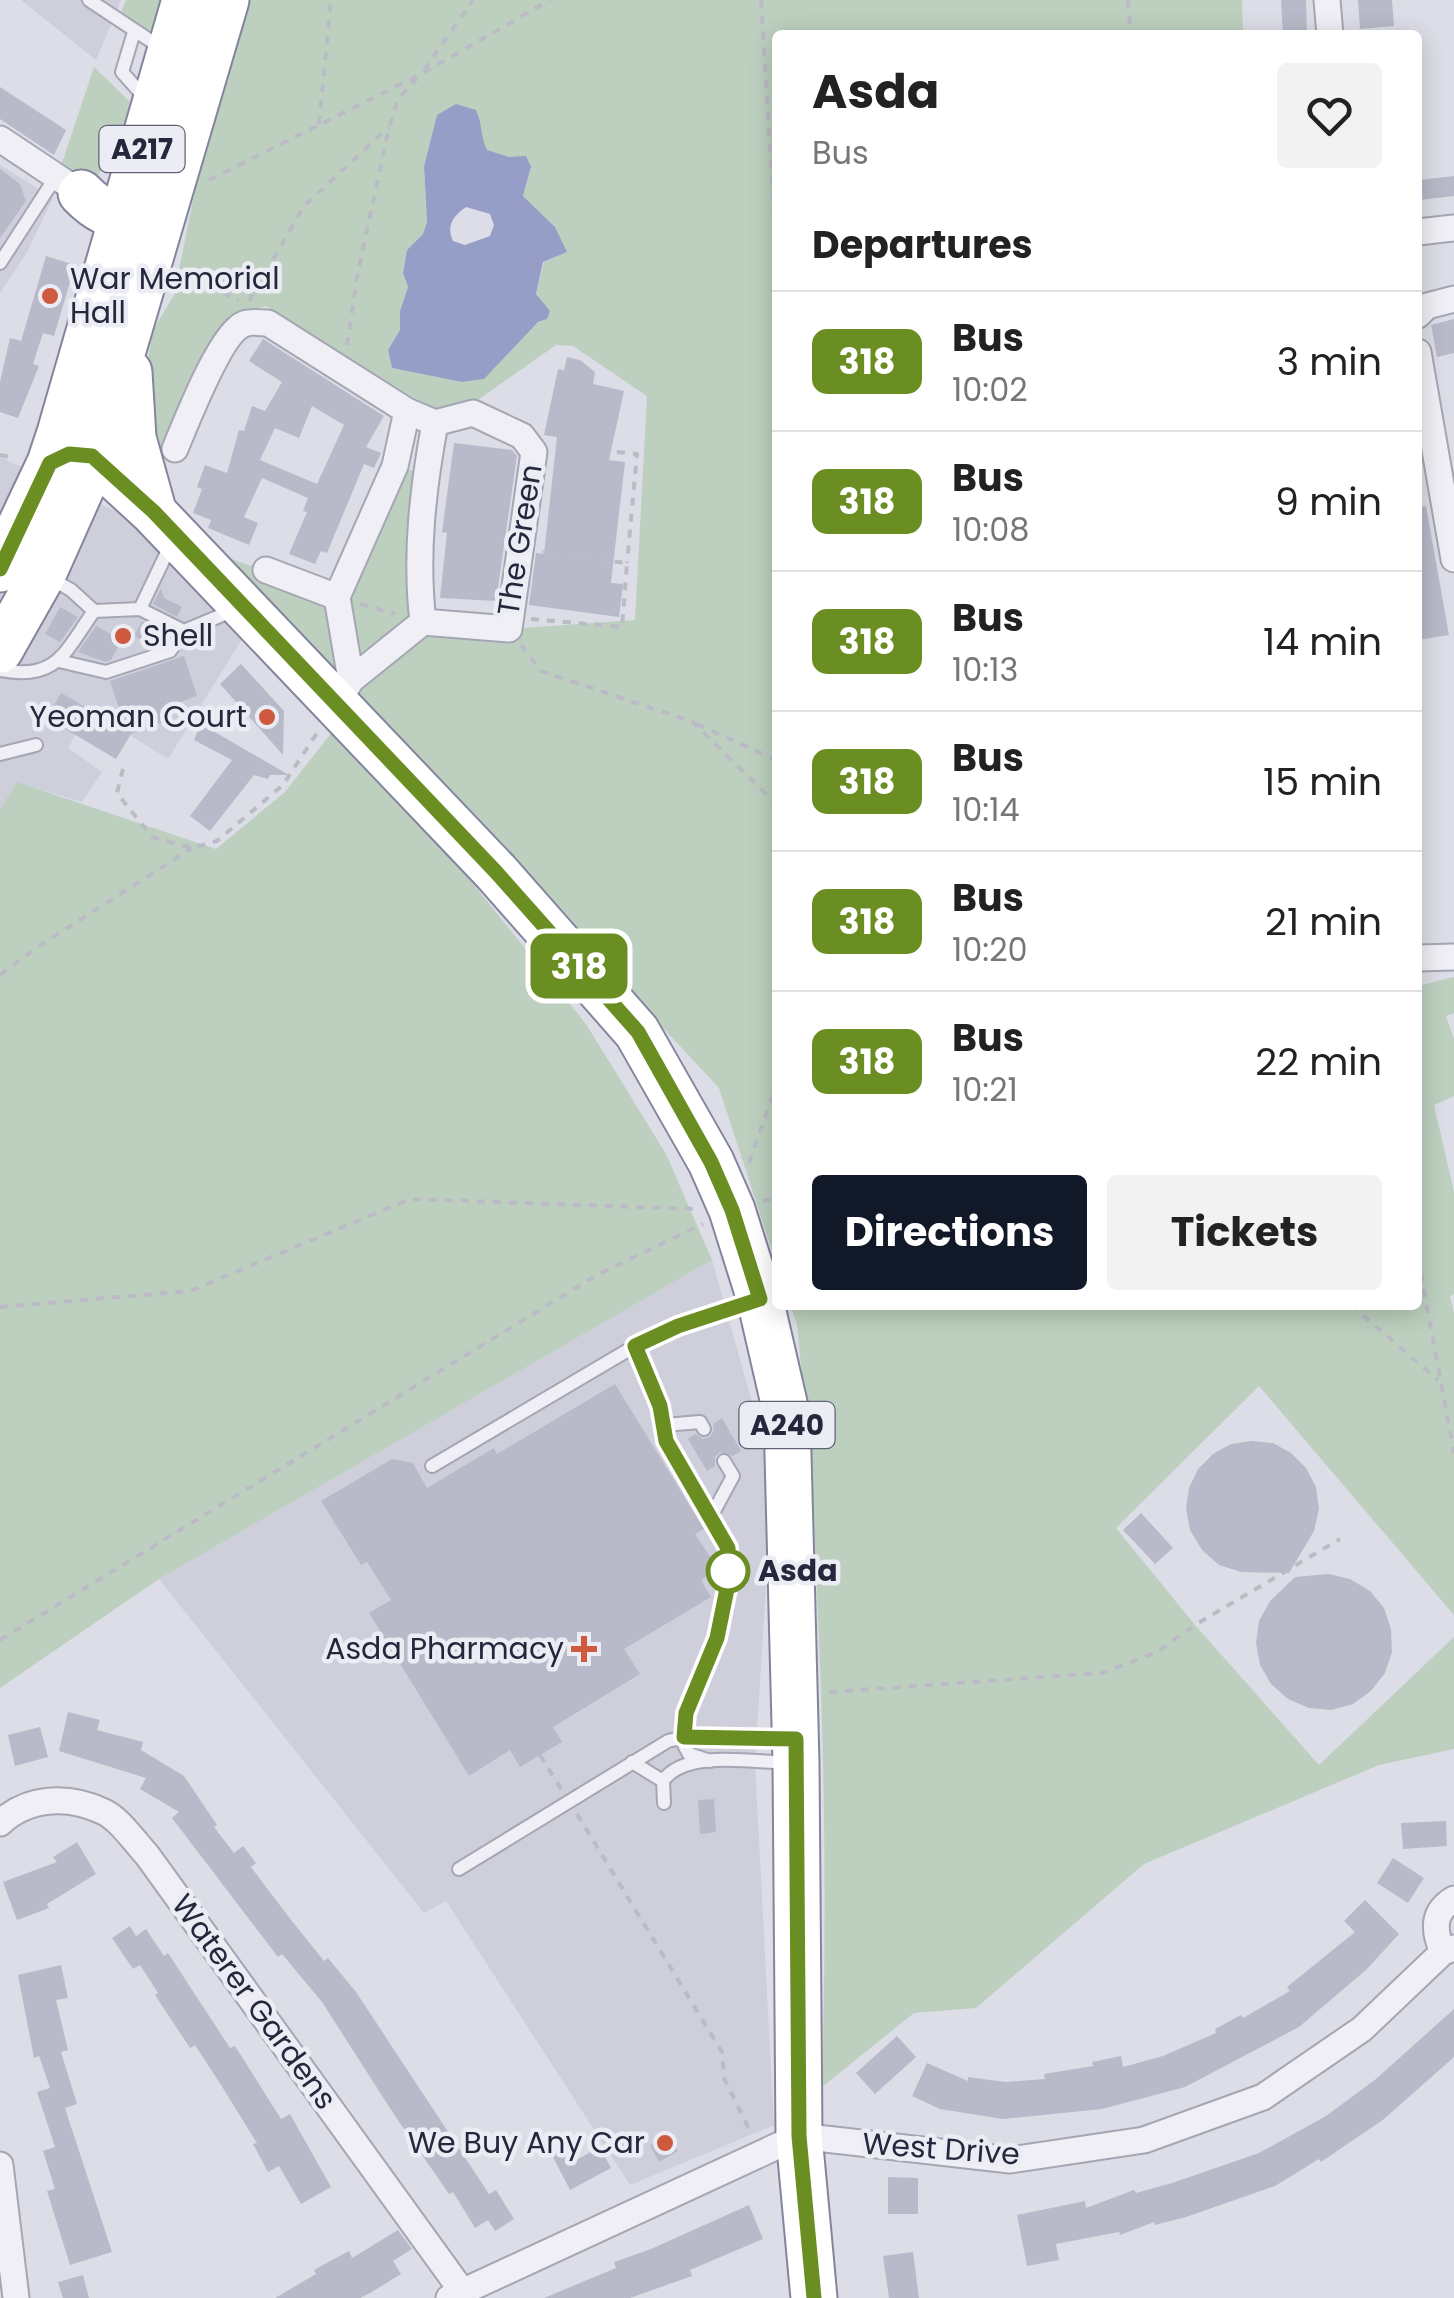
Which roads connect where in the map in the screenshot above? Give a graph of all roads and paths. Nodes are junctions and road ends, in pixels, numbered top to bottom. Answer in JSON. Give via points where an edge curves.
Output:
{"nodes":[{"id":1,"x":89,"y":0,"type":"edge"},
{"id":2,"x":185,"y":0,"type":"edge"},
{"id":3,"x":226,"y":0,"type":"edge"},
{"id":4,"x":331,"y":0,"type":"edge"},
{"id":5,"x":473,"y":0,"type":"edge"},
{"id":6,"x":550,"y":0,"type":"edge"},
{"id":7,"x":761,"y":0,"type":"edge"},
{"id":8,"x":1128,"y":0,"type":"edge"},
{"id":9,"x":1327,"y":0,"type":"edge"},
{"id":10,"x":1130,"y":30,"type":"edge"},
{"id":11,"x":1330,"y":30,"type":"edge"},
{"id":12,"x":152,"y":43,"type":"junction"},
{"id":13,"x":421,"y":74,"type":"junction"},
{"id":14,"x":319,"y":124,"type":"junction"},
{"id":15,"x":389,"y":127,"type":"junction"},
{"id":16,"x":0,"y":140,"type":"edge"},
{"id":17,"x":160,"y":179,"type":"junction"},
{"id":18,"x":772,"y":181,"type":"edge"},
{"id":19,"x":68,"y":185,"type":"junction"},
{"id":20,"x":124,"y":217,"type":"junction"},
{"id":21,"x":1454,"y":228,"type":"edge"},
{"id":22,"x":1422,"y":232,"type":"edge"},
{"id":23,"x":152,"y":253,"type":"junction"},
{"id":24,"x":0,"y":263,"type":"edge"},
{"id":25,"x":1454,"y":299,"type":"edge"},
{"id":26,"x":1422,"y":310,"type":"edge"},
{"id":27,"x":129,"y":336,"type":"junction"},
{"id":28,"x":343,"y":369,"type":"junction"},
{"id":29,"x":1422,"y":375,"type":"edge"},
{"id":30,"x":408,"y":411,"type":"junction"},
{"id":31,"x":435,"y":423,"type":"junction"},
{"id":32,"x":175,"y":449,"type":"dead end"},
{"id":33,"x":67,"y":451,"type":"junction"},
{"id":34,"x":617,"y":452,"type":"dead end"},
{"id":35,"x":395,"y":466,"type":"junction"},
{"id":36,"x":426,"y":474,"type":"junction"},
{"id":37,"x":69,"y":520,"type":"junction"},
{"id":38,"x":164,"y":524,"type":"junction"},
{"id":39,"x":521,"y":549,"type":"junction"},
{"id":40,"x":1454,"y":559,"type":"edge"},
{"id":41,"x":627,"y":564,"type":"junction"},
{"id":42,"x":266,"y":570,"type":"dead end"},
{"id":43,"x":22,"y":572,"type":"edge"},
{"id":44,"x":336,"y":597,"type":"junction"},
{"id":45,"x":140,"y":608,"type":"junction"},
{"id":46,"x":241,"y":608,"type":"junction"},
{"id":47,"x":94,"y":611,"type":"junction"},
{"id":48,"x":423,"y":622,"type":"junction"},
{"id":49,"x":510,"y":623,"type":"junction"},
{"id":50,"x":184,"y":631,"type":"junction"},
{"id":51,"x":0,"y":650,"type":"edge"},
{"id":52,"x":59,"y":661,"type":"junction"},
{"id":53,"x":0,"y":670,"type":"edge"},
{"id":54,"x":344,"y":692,"type":"junction"},
{"id":55,"x":693,"y":722,"type":"junction"},
{"id":56,"x":36,"y":745,"type":"dead end"},
{"id":57,"x":0,"y":754,"type":"edge"},
{"id":58,"x":772,"y":758,"type":"edge"},
{"id":59,"x":123,"y":769,"type":"dead end"},
{"id":60,"x":772,"y":800,"type":"edge"},
{"id":61,"x":192,"y":848,"type":"junction"},
{"id":62,"x":1454,"y":957,"type":"edge"},
{"id":63,"x":1422,"y":958,"type":"edge"},
{"id":64,"x":0,"y":975,"type":"edge"},
{"id":65,"x":772,"y":1097,"type":"edge"},
{"id":66,"x":732,"y":1210,"type":"junction"},
{"id":67,"x":1422,"y":1280,"type":"edge"},
{"id":68,"x":760,"y":1299,"type":"junction"},
{"id":69,"x":0,"y":1307,"type":"edge"},
{"id":70,"x":1357,"y":1310,"type":"edge"},
{"id":71,"x":635,"y":1346,"type":"junction"},
{"id":72,"x":1441,"y":1382,"type":"junction"},
{"id":73,"x":664,"y":1425,"type":"junction"},
{"id":74,"x":704,"y":1429,"type":"dead end"},
{"id":75,"x":1454,"y":1453,"type":"edge"},
{"id":76,"x":724,"y":1461,"type":"dead end"},
{"id":77,"x":432,"y":1466,"type":"dead end"},
{"id":78,"x":712,"y":1515,"type":"junction"},
{"id":79,"x":1340,"y":1539,"type":"dead end"},
{"id":80,"x":0,"y":1640,"type":"edge"},
{"id":81,"x":794,"y":1694,"type":"junction"},
{"id":82,"x":684,"y":1737,"type":"junction"},
{"id":83,"x":796,"y":1751,"type":"junction"},
{"id":84,"x":540,"y":1755,"type":"dead end"},
{"id":85,"x":710,"y":1761,"type":"junction"},
{"id":86,"x":632,"y":1762,"type":"junction"},
{"id":87,"x":663,"y":1781,"type":"junction"},
{"id":88,"x":569,"y":1802,"type":"junction"},
{"id":89,"x":664,"y":1803,"type":"dead end"},
{"id":90,"x":0,"y":1824,"type":"edge"},
{"id":91,"x":460,"y":1869,"type":"dead end"},
{"id":92,"x":1454,"y":1899,"type":"edge"},
{"id":93,"x":1449,"y":1950,"type":"edge"},
{"id":94,"x":779,"y":2144,"type":"junction"},
{"id":95,"x":0,"y":2165,"type":"edge"},
{"id":96,"x":455,"y":2294,"type":"edge"},
{"id":97,"x":16,"y":2298,"type":"edge"},
{"id":98,"x":814,"y":2298,"type":"edge"}],
"edges":[{"from":1,"to":12,"type":"lane"},
{"from":2,"to":12,"type":"highway","number":"A217"},
{"from":3,"to":17,"type":"highway","number":"A217"},
{"from":4,"to":14,"type":"path"},
{"from":5,"to":13,"type":"path"},
{"from":6,"to":13,"type":"path"},
{"from":7,"to":18,"type":"path"},
{"from":8,"to":10,"type":"path"},
{"from":9,"to":11,"type":"street"},
{"from":12,"to":17,"type":"highway","number":"A217"},
{"from":13,"to":14,"type":"path"},
{"from":13,"to":15,"type":"path","via":[[398,100]]},
{"from":14,"to":17,"type":"path","via":[[193,188]]},
{"from":15,"to":23,"type":"path","via":[[304,206],[246,305]]},
{"from":15,"to":28,"type":"path"},
{"from":16,"to":19,"type":"street"},
{"from":17,"to":19,"type":"highway","via":[[126,176],[105,193]]},
{"from":17,"to":20,"type":"highway","number":"A217"},
{"from":17,"to":20,"type":"highway","via":[[140,217]]},
{"from":17,"to":23,"type":"highway","number":"A217"},
{"from":19,"to":20,"type":"highway","via":[[95,208]]},
{"from":19,"to":24,"type":"lane"},
{"from":20,"to":33,"type":"highway","number":"A217"},
{"from":21,"to":22,"type":"street"},
{"from":23,"to":27,"type":"highway","number":"A217"},
{"from":25,"to":26,"type":"street"},
{"from":27,"to":33,"type":"highway","number":"A217"},
{"from":27,"to":38,"type":"highway","via":[[131,424],[141,475]]},
{"from":28,"to":30,"type":"street"},
{"from":28,"to":32,"type":"street","via":[[268,323],[245,323],[232,332],[208,375]]},
{"from":29,"to":40,"type":"street"},
{"from":30,"to":31,"type":"street"},
{"from":30,"to":35,"type":"street"},
{"from":31,"to":36,"type":"street"},
{"from":31,"to":39,"type":"street","name":"The Green","via":[[473,413],[522,436],[534,452]]},
{"from":33,"to":37,"type":"highway","number":"A217"},
{"from":33,"to":38,"type":"highway","number":"A240"},
{"from":33,"to":43,"type":"highway","number":"A217"},
{"from":34,"to":41,"type":"path","via":[[636,454]]},
{"from":35,"to":36,"type":"street"},
{"from":35,"to":44,"type":"street"},
{"from":36,"to":48,"type":"street","via":[[418,579]]},
{"from":37,"to":38,"type":"highway","via":[[104,499],[127,500]]},
{"from":37,"to":43,"type":"highway","number":"A217"},
{"from":38,"to":45,"type":"lane"},
{"from":38,"to":46,"type":"highway","number":"A240"},
{"from":39,"to":41,"type":"path"},
{"from":39,"to":49,"type":"street","name":"The Green"},
{"from":41,"to":49,"type":"path","via":[[622,627]]},
{"from":42,"to":44,"type":"street"},
{"from":43,"to":47,"type":"lane","via":[[71,590]]},
{"from":43,"to":51,"type":"highway","number":"A217"},
{"from":44,"to":48,"type":"path"},
{"from":44,"to":54,"type":"street"},
{"from":45,"to":47,"type":"lane"},
{"from":45,"to":50,"type":"lane"},
{"from":46,"to":50,"type":"lane"},
{"from":46,"to":54,"type":"highway","number":"A240"},
{"from":47,"to":52,"type":"lane"},
{"from":48,"to":49,"type":"street","name":"The Green"},
{"from":48,"to":54,"type":"street"},
{"from":49,"to":55,"type":"path","via":[[541,672]]},
{"from":50,"to":52,"type":"lane","via":[[170,651],[106,672]]},
{"from":52,"to":53,"type":"lane","via":[[27,676]]},
{"from":54,"to":61,"type":"path","via":[[283,784],[216,841]]},
{"from":54,"to":66,"type":"highway","number":"A240","via":[[638,1032]]},
{"from":55,"to":58,"type":"path"},
{"from":55,"to":60,"type":"path"},
{"from":56,"to":57,"type":"lane"},
{"from":59,"to":61,"type":"path","via":[[117,793],[152,836]]},
{"from":61,"to":64,"type":"path"},
{"from":62,"to":63,"type":"street"},
{"from":65,"to":66,"type":"path"},
{"from":66,"to":68,"type":"highway","number":"A240"},
{"from":66,"to":69,"type":"path","via":[[410,1199],[190,1291]]},
{"from":66,"to":80,"type":"path","via":[[597,1275]]},
{"from":67,"to":72,"type":"path"},
{"from":68,"to":71,"type":"lane"},
{"from":68,"to":81,"type":"highway","number":"A240","via":[[787,1416]]},
{"from":70,"to":72,"type":"path"},
{"from":71,"to":73,"type":"lane"},
{"from":71,"to":77,"type":"lane"},
{"from":72,"to":75,"type":"path"},
{"from":73,"to":74,"type":"lane","via":[[700,1422]]},
{"from":73,"to":78,"type":"lane","via":[[666,1441]]},
{"from":76,"to":78,"type":"lane","via":[[733,1476]]},
{"from":78,"to":82,"type":"lane","via":[[728,1548],[728,1584]]},
{"from":79,"to":81,"type":"path","via":[[1158,1652],[1103,1672]]},
{"from":81,"to":83,"type":"highway","number":"A240"},
{"from":82,"to":83,"type":"lane"},
{"from":82,"to":85,"type":"lane","via":[[689,1754]]},
{"from":82,"to":86,"type":"lane"},
{"from":83,"to":85,"type":"lane"},
{"from":83,"to":94,"type":"highway","number":"A240"},
{"from":84,"to":88,"type":"path"},
{"from":85,"to":87,"type":"lane","via":[[679,1766]]},
{"from":86,"to":87,"type":"lane"},
{"from":86,"to":88,"type":"lane"},
{"from":87,"to":89,"type":"lane"},
{"from":88,"to":91,"type":"lane"},
{"from":88,"to":94,"type":"path","via":[[722,2052],[724,2078]]},
{"from":90,"to":96,"type":"street","name":"Waterer Gardens","via":[[16,1808],[56,1798],[105,1812],[147,1854]]},
{"from":92,"to":93,"type":"street","name":"West Drive","via":[[1437,1914],[1434,1933]]},
{"from":93,"to":94,"type":"street","name":"West Drive","via":[[1362,2028],[1263,2098],[1144,2140],[1010,2160]]},
{"from":94,"to":96,"type":"street","name":"Waterer Gardens"},
{"from":94,"to":98,"type":"highway","number":"A240"},
{"from":95,"to":97,"type":"street"}]}
